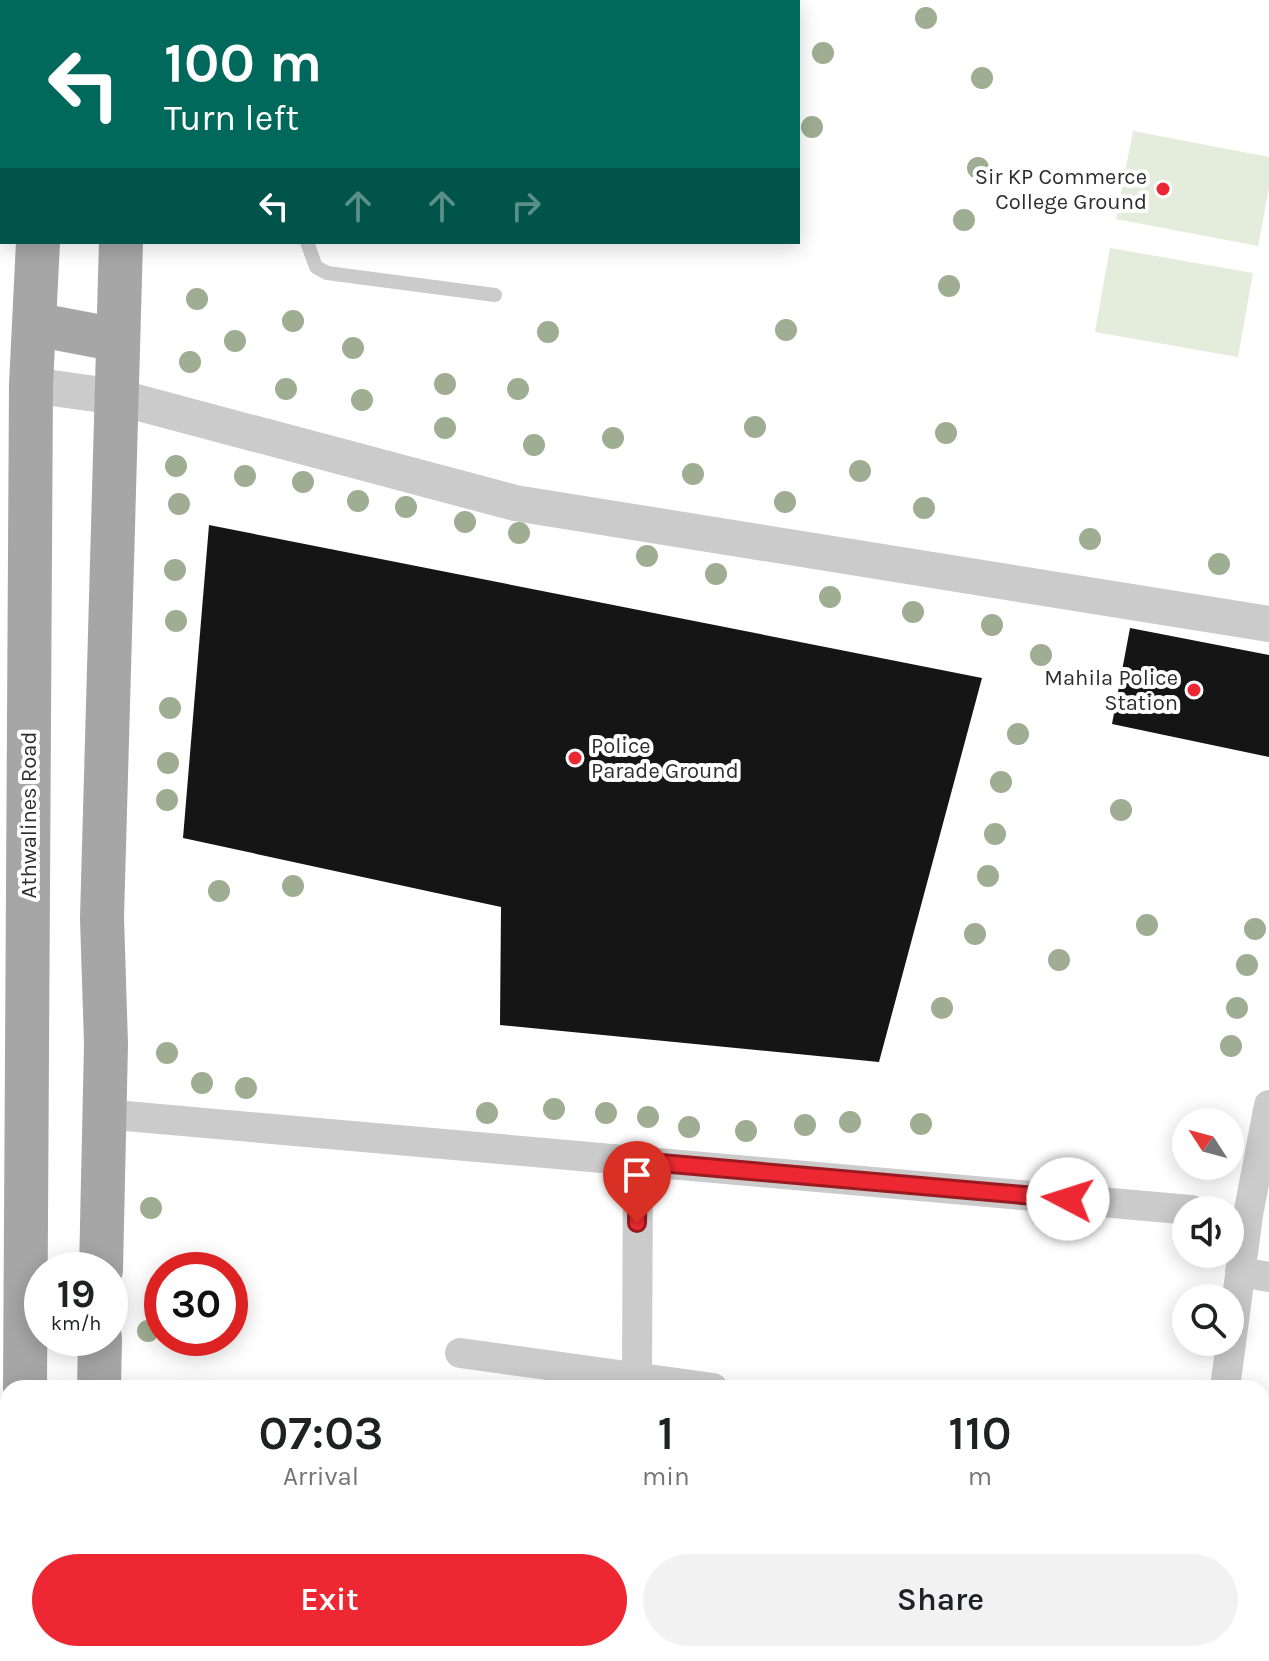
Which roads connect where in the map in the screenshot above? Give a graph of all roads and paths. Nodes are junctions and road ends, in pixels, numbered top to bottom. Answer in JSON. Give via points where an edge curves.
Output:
{"nodes":[{"id":1,"x":38,"y":244,"type":"edge"},
{"id":2,"x":121,"y":244,"type":"edge"},
{"id":3,"x":308,"y":244,"type":"edge"},
{"id":4,"x":495,"y":295,"type":"dead end"},
{"id":5,"x":34,"y":324,"type":"junction"},
{"id":6,"x":118,"y":340,"type":"junction"},
{"id":7,"x":31,"y":385,"type":"junction"},
{"id":8,"x":117,"y":397,"type":"junction"},
{"id":9,"x":1269,"y":624,"type":"edge"},
{"id":10,"x":102,"y":918,"type":"junction"},
{"id":11,"x":1269,"y":1105,"type":"edge"},
{"id":12,"x":103,"y":1114,"type":"junction"},
{"id":13,"x":638,"y":1161,"type":"junction"},
{"id":14,"x":1244,"y":1196,"type":"edge"},
{"id":15,"x":1172,"y":1208,"type":"edge"},
{"id":16,"x":1244,"y":1233,"type":"edge"},
{"id":17,"x":81,"y":1252,"type":"edge"},
{"id":18,"x":101,"y":1252,"type":"edge"},
{"id":19,"x":1255,"y":1274,"type":"edge"},
{"id":20,"x":460,"y":1353,"type":"dead end"},
{"id":21,"x":79,"y":1356,"type":"edge"},
{"id":22,"x":100,"y":1356,"type":"edge"},
{"id":23,"x":16,"y":1372,"type":"edge"},
{"id":24,"x":637,"y":1376,"type":"junction"},
{"id":25,"x":78,"y":1380,"type":"edge"},
{"id":26,"x":99,"y":1380,"type":"edge"},
{"id":27,"x":662,"y":1380,"type":"edge"},
{"id":28,"x":1227,"y":1380,"type":"edge"}],
"edges":[{"from":1,"to":5,"type":"main road","name":"Athwalines Road"},
{"from":2,"to":6,"type":"main road"},
{"from":3,"to":4,"type":"lane","via":[[316,267],[327,273]]},
{"from":5,"to":6,"type":"main road"},
{"from":5,"to":7,"type":"main road","name":"Athwalines Road"},
{"from":6,"to":8,"type":"main road"},
{"from":7,"to":8,"type":"street"},
{"from":7,"to":23,"type":"main road","name":"Athwalines Road"},
{"from":8,"to":9,"type":"street","via":[[515,503]]},
{"from":8,"to":10,"type":"main road"},
{"from":10,"to":12,"type":"main road"},
{"from":10,"to":17,"type":"main road","via":[[92,953],[85,1044]]},
{"from":11,"to":14,"type":"street"},
{"from":12,"to":13,"type":"street"},
{"from":12,"to":18,"type":"main road"},
{"from":13,"to":15,"type":"street"},
{"from":13,"to":24,"type":"street"},
{"from":16,"to":19,"type":"street"},
{"from":19,"to":28,"type":"street"},
{"from":20,"to":24,"type":"street"},
{"from":21,"to":25,"type":"main road"},
{"from":22,"to":26,"type":"main road"},
{"from":24,"to":27,"type":"street"}]}
